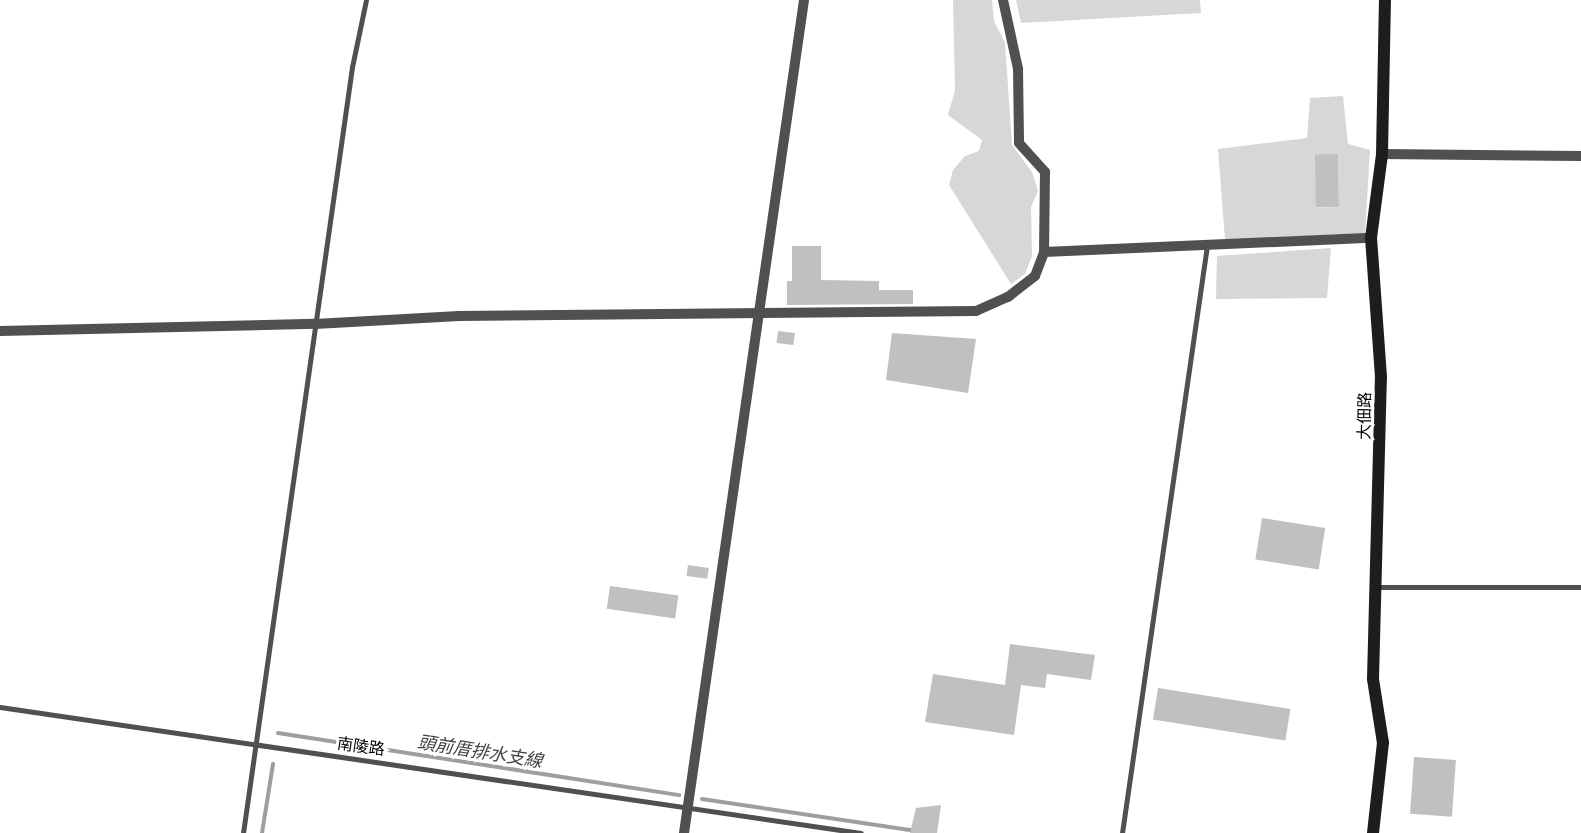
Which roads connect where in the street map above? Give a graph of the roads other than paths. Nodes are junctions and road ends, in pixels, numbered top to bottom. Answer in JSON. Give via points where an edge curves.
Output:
{"nodes":[{"id":1,"x":366,"y":0,"type":"edge"},
{"id":2,"x":804,"y":0,"type":"edge"},
{"id":3,"x":1003,"y":0,"type":"edge"},
{"id":4,"x":1384,"y":0,"type":"edge"},
{"id":5,"x":1382,"y":154,"type":"junction"},
{"id":6,"x":1581,"y":156,"type":"edge"},
{"id":7,"x":1371,"y":238,"type":"junction"},
{"id":8,"x":1207,"y":245,"type":"junction"},
{"id":9,"x":1044,"y":252,"type":"junction"},
{"id":10,"x":757,"y":315,"type":"junction"},
{"id":11,"x":315,"y":324,"type":"junction"},
{"id":12,"x":0,"y":331,"type":"edge"},
{"id":13,"x":1376,"y":587,"type":"junction"},
{"id":14,"x":1581,"y":587,"type":"edge"},
{"id":15,"x":0,"y":707,"type":"edge"},
{"id":16,"x":256,"y":745,"type":"junction"},
{"id":17,"x":687,"y":807,"type":"junction"},
{"id":18,"x":243,"y":833,"type":"edge"},
{"id":19,"x":684,"y":833,"type":"edge"},
{"id":20,"x":861,"y":833,"type":"edge"},
{"id":21,"x":1122,"y":833,"type":"edge"},
{"id":22,"x":1373,"y":833,"type":"edge"}],
"edges":[{"from":1,"to":11,"type":"lane"},
{"from":2,"to":10,"type":"street"},
{"from":3,"to":9,"type":"street","via":[[1018,69],[1020,143],[1045,172]]},
{"from":4,"to":5,"type":"street","name":"大佃路"},
{"from":5,"to":6,"type":"street"},
{"from":5,"to":7,"type":"street","name":"大佃路"},
{"from":7,"to":8,"type":"street"},
{"from":7,"to":13,"type":"street","name":"大佃路","via":[[1381,377]]},
{"from":8,"to":9,"type":"street"},
{"from":8,"to":21,"type":"lane"},
{"from":9,"to":10,"type":"street","via":[[1035,276],[1008,297],[976,311]]},
{"from":10,"to":11,"type":"street","via":[[459,316]]},
{"from":10,"to":17,"type":"street"},
{"from":11,"to":12,"type":"street"},
{"from":11,"to":16,"type":"lane"},
{"from":13,"to":14,"type":"lane"},
{"from":13,"to":22,"type":"street","name":"大佃路","via":[[1373,679],[1383,743]]},
{"from":15,"to":16,"type":"lane","name":"南陵路"},
{"from":16,"to":17,"type":"lane","name":"南陵路"},
{"from":16,"to":18,"type":"lane"},
{"from":17,"to":19,"type":"street"},
{"from":17,"to":20,"type":"lane","name":"南陵路"}]}
